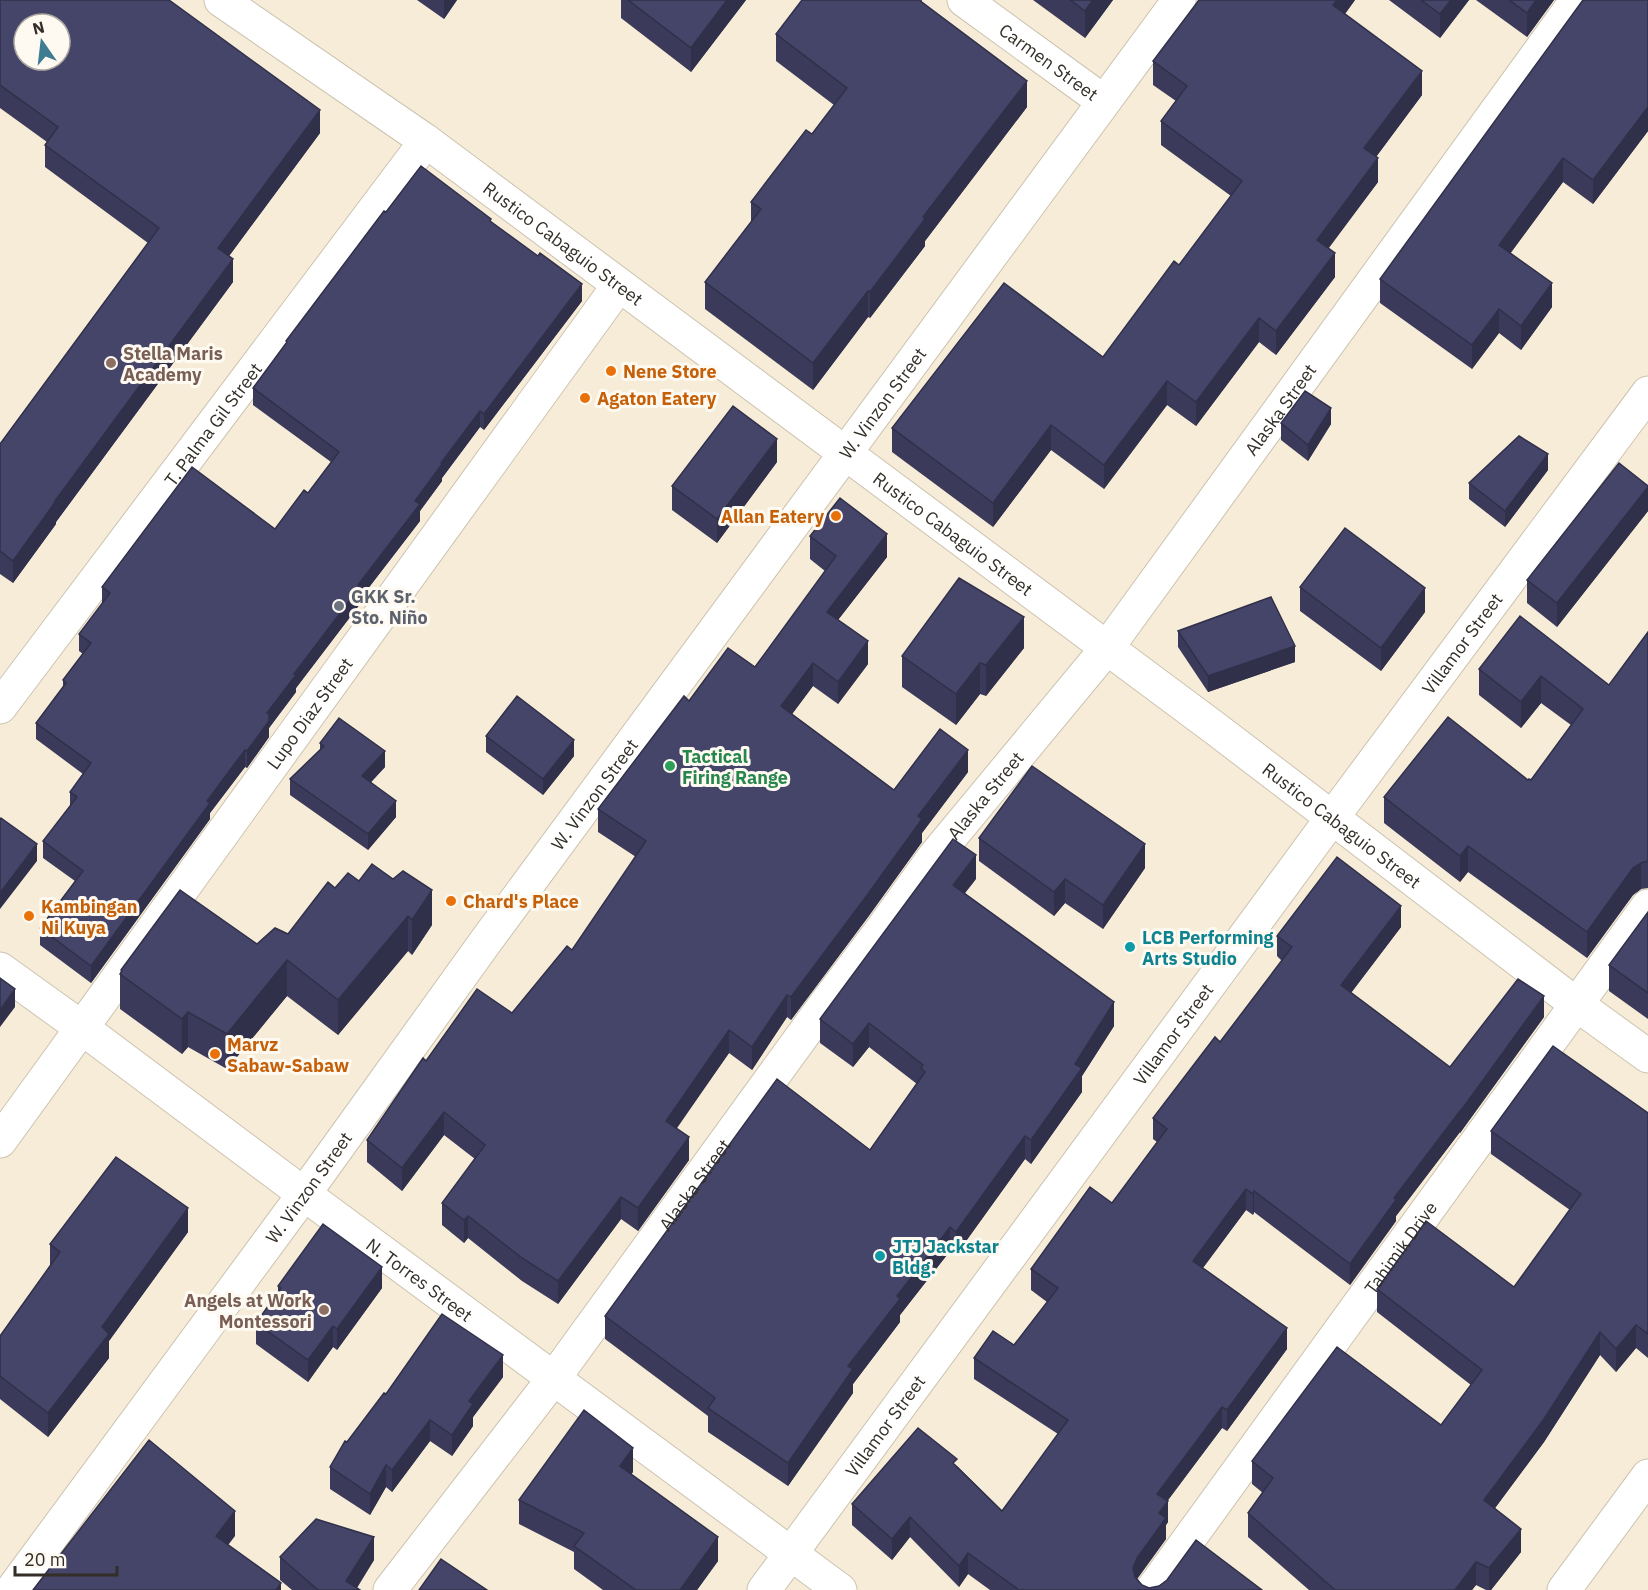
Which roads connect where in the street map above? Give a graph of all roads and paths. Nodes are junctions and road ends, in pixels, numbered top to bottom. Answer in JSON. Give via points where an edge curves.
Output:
{"nodes":[{"id":1,"x":221,"y":0,"type":"edge"},
{"id":2,"x":964,"y":0,"type":"edge"},
{"id":3,"x":1179,"y":0,"type":"edge"},
{"id":4,"x":1577,"y":0,"type":"edge"},
{"id":5,"x":1103,"y":101,"type":"junction"},
{"id":6,"x":426,"y":141,"type":"junction"},
{"id":7,"x":619,"y":285,"type":"junction"},
{"id":8,"x":1648,"y":393,"type":"edge"},
{"id":9,"x":845,"y":453,"type":"junction"},
{"id":10,"x":1107,"y":648,"type":"junction"},
{"id":11,"x":0,"y":707,"type":"edge"},
{"id":12,"x":1332,"y":818,"type":"junction"},
{"id":13,"x":1648,"y":906,"type":"edge"},
{"id":14,"x":0,"y":969,"type":"edge"},
{"id":15,"x":1576,"y":1004,"type":"junction"},
{"id":16,"x":82,"y":1028,"type":"junction"},
{"id":17,"x":1648,"y":1056,"type":"edge"},
{"id":18,"x":0,"y":1141,"type":"edge"},
{"id":19,"x":303,"y":1194,"type":"junction"},
{"id":20,"x":554,"y":1378,"type":"junction"},
{"id":21,"x":1648,"y":1476,"type":"edge"},
{"id":22,"x":790,"y":1553,"type":"junction"},
{"id":23,"x":12,"y":1590,"type":"edge"},
{"id":24,"x":390,"y":1590,"type":"edge"},
{"id":25,"x":764,"y":1590,"type":"edge"},
{"id":26,"x":840,"y":1590,"type":"edge"},
{"id":27,"x":1152,"y":1590,"type":"edge"},
{"id":28,"x":1564,"y":1590,"type":"edge"}],
"edges":[{"from":1,"to":6,"type":"street","name":"Rustico Cabaguio Street"},
{"from":2,"to":5,"type":"street","name":"Carmen Street"},
{"from":3,"to":5,"type":"street","name":"W. Vinzon Street"},
{"from":4,"to":10,"type":"street","name":"Alaska Street"},
{"from":5,"to":9,"type":"street","name":"W. Vinzon Street"},
{"from":6,"to":7,"type":"street","name":"Rustico Cabaguio Street"},
{"from":6,"to":11,"type":"street","name":"T. Palma Gil Street"},
{"from":7,"to":9,"type":"street","name":"Rustico Cabaguio Street"},
{"from":7,"to":16,"type":"street","name":"Lupo Diaz Street"},
{"from":8,"to":12,"type":"street","name":"Villamor Street"},
{"from":9,"to":10,"type":"street","name":"Rustico Cabaguio Street"},
{"from":9,"to":19,"type":"street","name":"W. Vinzon Street"},
{"from":10,"to":12,"type":"street","name":"Rustico Cabaguio Street"},
{"from":10,"to":20,"type":"street","name":"Alaska Street","via":[[934,857]]},
{"from":12,"to":15,"type":"street","name":"Rustico Cabaguio Street"},
{"from":12,"to":22,"type":"street","name":"Villamor Street"},
{"from":13,"to":15,"type":"street","name":"Tahimik Drive"},
{"from":14,"to":16,"type":"street","name":"N. Torres Street"},
{"from":15,"to":17,"type":"street","name":"Rustico Cabaguio Street"},
{"from":15,"to":27,"type":"street","name":"Tahimik Drive"},
{"from":16,"to":18,"type":"street","name":"Lupo Diaz Street"},
{"from":16,"to":19,"type":"street","name":"N. Torres Street"},
{"from":19,"to":20,"type":"street","name":"N. Torres Street"},
{"from":19,"to":23,"type":"street","name":"W. Vinzon Street"},
{"from":20,"to":22,"type":"street","name":"N. Torres Street"},
{"from":20,"to":24,"type":"street","name":"Alaska Street"},
{"from":21,"to":28,"type":"street"},
{"from":22,"to":25,"type":"street","name":"Villamor Street"},
{"from":22,"to":26,"type":"street","name":"N. Torres Street"}]}
